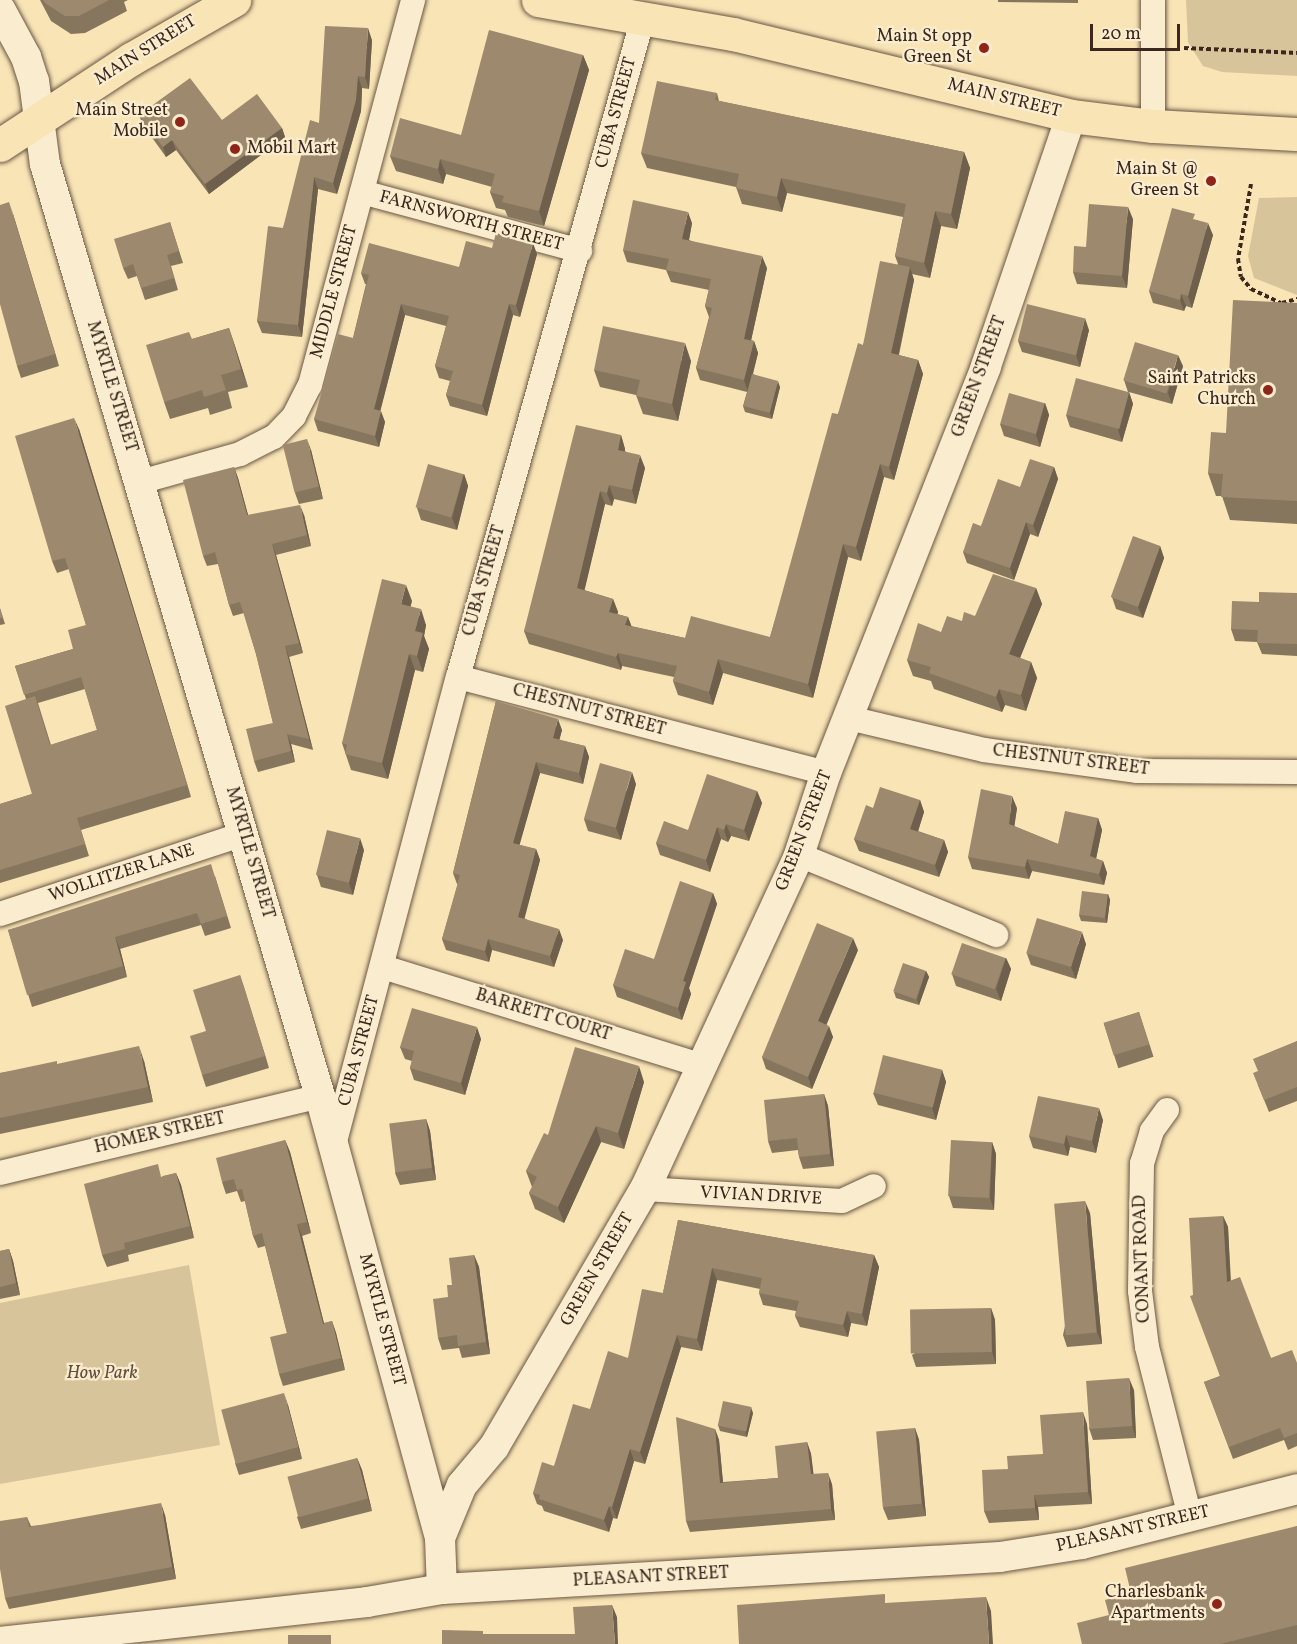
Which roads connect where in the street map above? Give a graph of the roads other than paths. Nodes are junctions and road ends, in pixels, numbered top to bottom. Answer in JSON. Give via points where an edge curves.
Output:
{"nodes":[{"id":1,"x":234,"y":0,"type":"edge"},
{"id":2,"x":413,"y":0,"type":"edge"},
{"id":3,"x":538,"y":0,"type":"edge"},
{"id":4,"x":1153,"y":0,"type":"edge"},
{"id":5,"x":0,"y":9,"type":"edge"},
{"id":6,"x":643,"y":18,"type":"junction"},
{"id":7,"x":1071,"y":116,"type":"junction"},
{"id":8,"x":38,"y":120,"type":"junction"},
{"id":9,"x":1153,"y":126,"type":"junction"},
{"id":10,"x":1297,"y":134,"type":"edge"},
{"id":11,"x":0,"y":145,"type":"edge"},
{"id":12,"x":362,"y":192,"type":"junction"},
{"id":13,"x":580,"y":251,"type":"junction"},
{"id":14,"x":140,"y":482,"type":"junction"},
{"id":15,"x":458,"y":677,"type":"junction"},
{"id":16,"x":849,"y":718,"type":"junction"},
{"id":17,"x":1297,"y":772,"type":"edge"},
{"id":18,"x":826,"y":773,"type":"junction"},
{"id":19,"x":244,"y":834,"type":"junction"},
{"id":20,"x":800,"y":855,"type":"junction"},
{"id":21,"x":0,"y":914,"type":"edge"},
{"id":22,"x":996,"y":935,"type":"dead end"},
{"id":23,"x":383,"y":967,"type":"junction"},
{"id":24,"x":702,"y":1066,"type":"junction"},
{"id":25,"x":320,"y":1096,"type":"junction"},
{"id":26,"x":1167,"y":1110,"type":"dead end"},
{"id":27,"x":334,"y":1145,"type":"junction"},
{"id":28,"x":0,"y":1173,"type":"edge"},
{"id":29,"x":874,"y":1186,"type":"dead end"},
{"id":30,"x":645,"y":1189,"type":"junction"},
{"id":31,"x":1297,"y":1489,"type":"edge"},
{"id":32,"x":1190,"y":1517,"type":"junction"},
{"id":33,"x":440,"y":1538,"type":"junction"},
{"id":34,"x":442,"y":1589,"type":"junction"},
{"id":35,"x":0,"y":1642,"type":"edge"}],
"edges":[{"from":1,"to":8,"type":"main road","name":"MAIN STREET","via":[[164,39]]},
{"from":2,"to":12,"type":"street","name":"MIDDLE STREET"},
{"from":3,"to":6,"type":"main road","name":"MAIN STREET"},
{"from":4,"to":9,"type":"street"},
{"from":5,"to":8,"type":"street","name":"MYRTLE STREET","via":[[30,68]]},
{"from":6,"to":7,"type":"main road","name":"MAIN STREET","via":[[768,42]]},
{"from":6,"to":13,"type":"street","name":"CUBA STREET"},
{"from":7,"to":9,"type":"main road","name":"MAIN STREET"},
{"from":7,"to":16,"type":"street","name":"GREEN STREET","via":[[986,366]]},
{"from":8,"to":11,"type":"main road","name":"MAIN STREET"},
{"from":8,"to":14,"type":"street","name":"MYRTLE STREET","via":[[45,164]]},
{"from":9,"to":10,"type":"main road","name":"MAIN STREET"},
{"from":12,"to":13,"type":"street","name":"FARNSWORTH STREET"},
{"from":12,"to":14,"type":"street","name":"MIDDLE STREET","via":[[310,385],[294,416],[274,437],[240,454]]},
{"from":13,"to":15,"type":"street","name":"CUBA STREET"},
{"from":14,"to":19,"type":"street","name":"MYRTLE STREET"},
{"from":15,"to":18,"type":"street","name":"CHESTNUT STREET"},
{"from":15,"to":23,"type":"street","name":"CUBA STREET"},
{"from":16,"to":17,"type":"street","name":"CHESTNUT STREET","via":[[984,750],[1138,771]]},
{"from":16,"to":18,"type":"street","name":"GREEN STREET"},
{"from":18,"to":20,"type":"street","name":"GREEN STREET"},
{"from":19,"to":21,"type":"street","name":"WOLLITZER LANE"},
{"from":19,"to":25,"type":"street","name":"MYRTLE STREET"},
{"from":20,"to":22,"type":"street"},
{"from":20,"to":24,"type":"street","name":"GREEN STREET"},
{"from":23,"to":24,"type":"street","name":"BARRETT COURT"},
{"from":23,"to":27,"type":"street","name":"CUBA STREET"},
{"from":24,"to":30,"type":"street","name":"GREEN STREET"},
{"from":25,"to":27,"type":"street","name":"MYRTLE STREET"},
{"from":25,"to":28,"type":"street","name":"HOMER STREET"},
{"from":26,"to":32,"type":"street","name":"CONANT ROAD","via":[[1152,1131],[1142,1163],[1140,1291],[1149,1357]]},
{"from":27,"to":33,"type":"street","name":"MYRTLE STREET"},
{"from":29,"to":30,"type":"street","name":"VIVIAN DRIVE","via":[[842,1201]]},
{"from":30,"to":33,"type":"street","name":"GREEN STREET","via":[[494,1448],[462,1485]]},
{"from":31,"to":32,"type":"street","name":"PLEASANT STREET"},
{"from":32,"to":34,"type":"street","name":"PLEASANT STREET","via":[[1082,1544],[991,1558]]},
{"from":33,"to":34,"type":"street","name":"MYRTLE STREET"},
{"from":34,"to":35,"type":"street","name":"PLEASANT STREET","via":[[367,1602]]}]}
